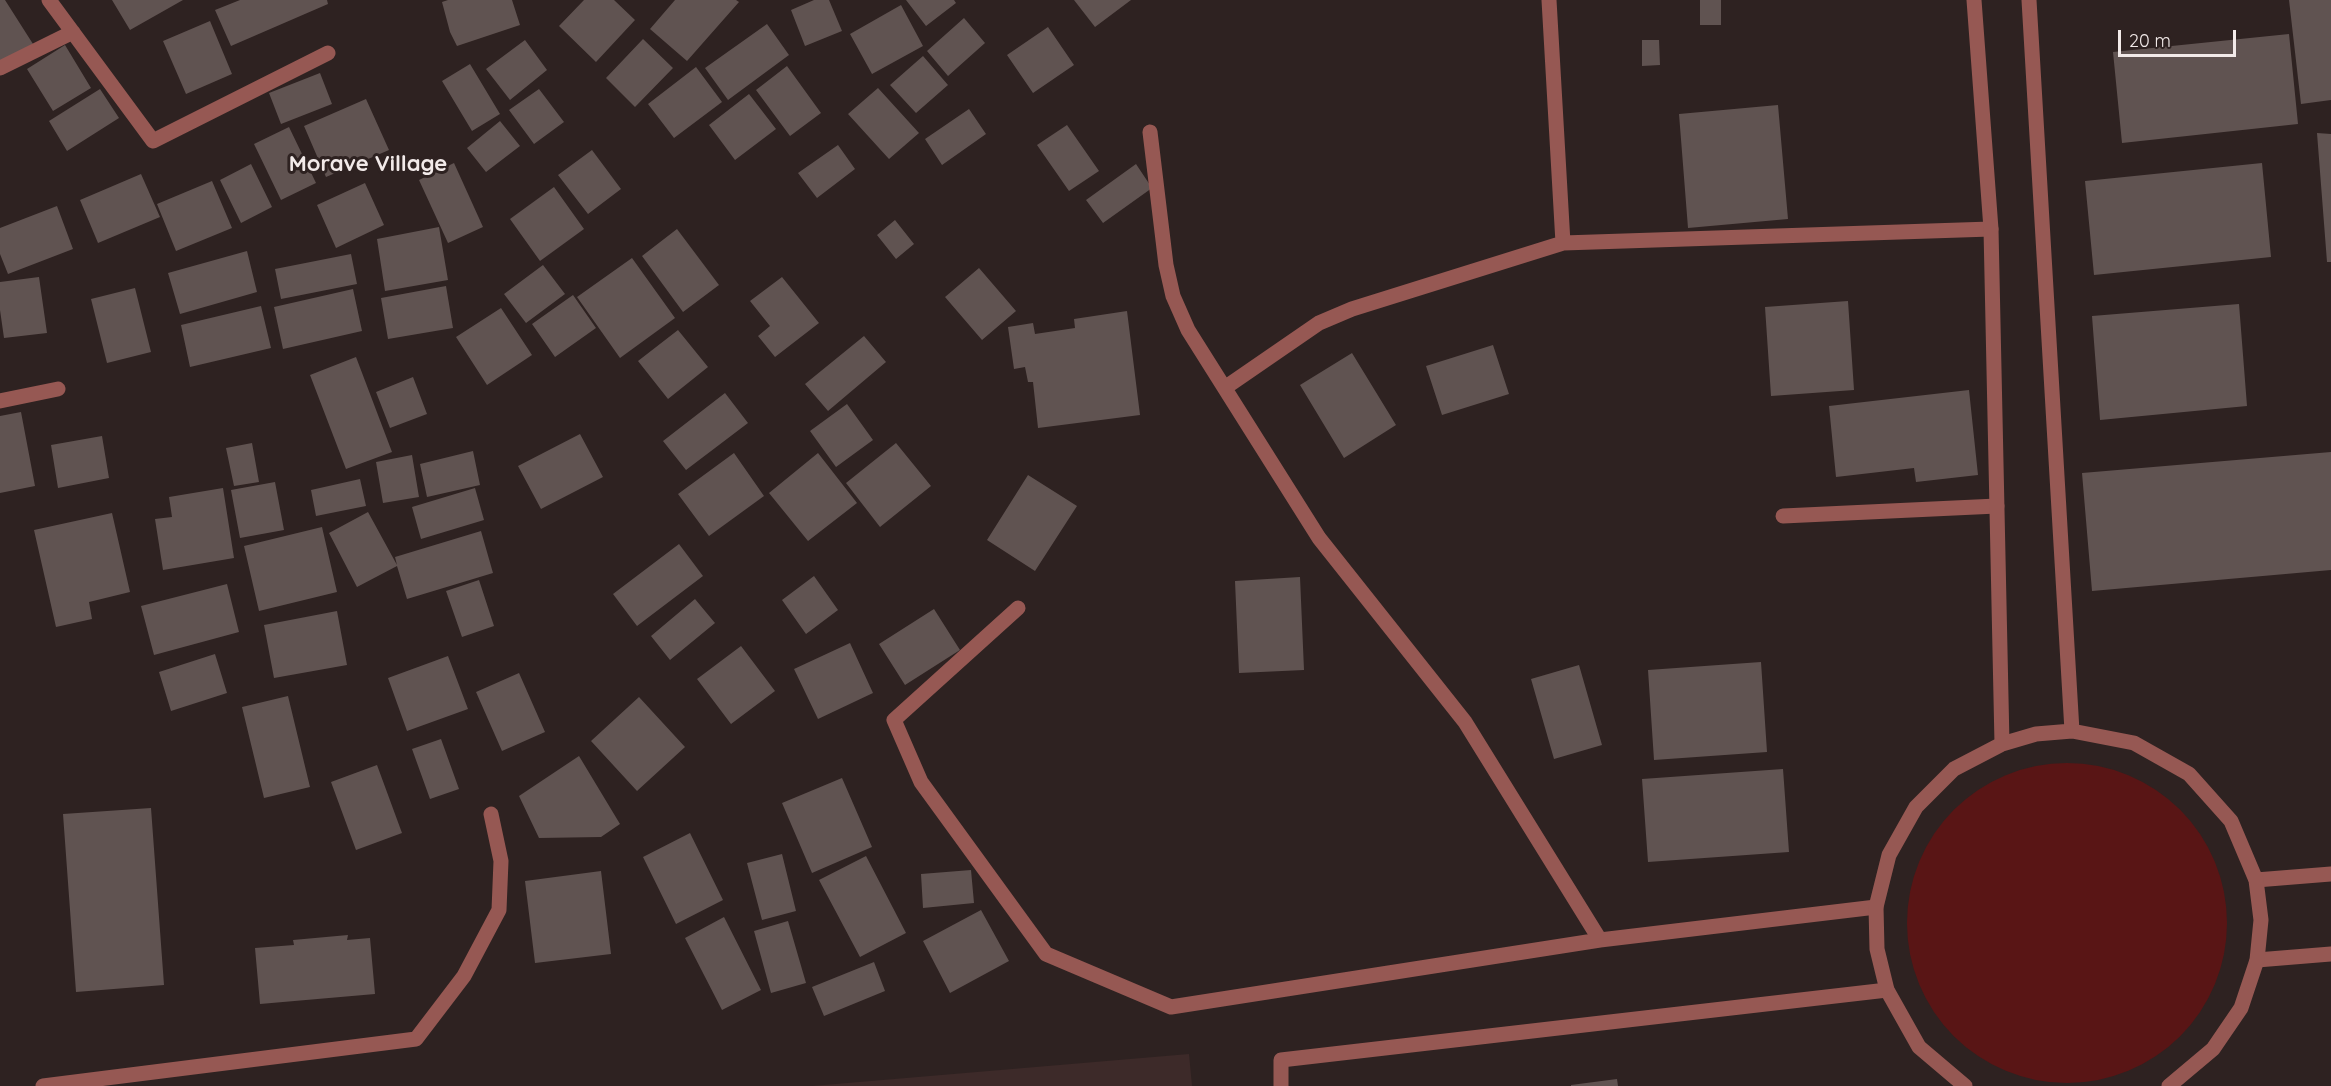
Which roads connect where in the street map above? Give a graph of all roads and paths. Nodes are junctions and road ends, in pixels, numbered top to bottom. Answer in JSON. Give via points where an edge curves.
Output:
{"nodes":[{"id":1,"x":49,"y":0,"type":"edge"},
{"id":2,"x":1549,"y":0,"type":"edge"},
{"id":3,"x":1974,"y":0,"type":"edge"},
{"id":4,"x":2029,"y":0,"type":"edge"},
{"id":5,"x":72,"y":32,"type":"junction"},
{"id":6,"x":328,"y":53,"type":"dead end"},
{"id":7,"x":0,"y":68,"type":"edge"},
{"id":8,"x":1150,"y":132,"type":"dead end"},
{"id":9,"x":1991,"y":229,"type":"junction"},
{"id":10,"x":1563,"y":243,"type":"junction"},
{"id":11,"x":1226,"y":387,"type":"junction"},
{"id":12,"x":58,"y":389,"type":"dead end"},
{"id":13,"x":0,"y":401,"type":"edge"},
{"id":14,"x":1997,"y":506,"type":"junction"},
{"id":15,"x":1783,"y":516,"type":"dead end"},
{"id":16,"x":1018,"y":608,"type":"dead end"},
{"id":17,"x":2072,"y":731,"type":"junction"},
{"id":18,"x":2002,"y":744,"type":"junction"},
{"id":19,"x":491,"y":814,"type":"dead end"},
{"id":20,"x":2331,"y":874,"type":"edge"},
{"id":21,"x":2256,"y":880,"type":"junction"},
{"id":22,"x":1876,"y":907,"type":"junction"},
{"id":23,"x":1600,"y":940,"type":"junction"},
{"id":24,"x":2331,"y":954,"type":"edge"},
{"id":25,"x":2257,"y":960,"type":"junction"},
{"id":26,"x":1887,"y":990,"type":"junction"},
{"id":27,"x":43,"y":1086,"type":"edge"},
{"id":28,"x":1281,"y":1086,"type":"edge"},
{"id":29,"x":1965,"y":1086,"type":"edge"},
{"id":30,"x":2169,"y":1086,"type":"edge"}],
"edges":[{"from":1,"to":5,"type":"street"},
{"from":2,"to":10,"type":"street"},
{"from":3,"to":9,"type":"street"},
{"from":4,"to":17,"type":"street"},
{"from":5,"to":6,"type":"street","via":[[153,141]]},
{"from":5,"to":7,"type":"street"},
{"from":8,"to":11,"type":"street","via":[[1173,297],[1188,330]]},
{"from":9,"to":10,"type":"street"},
{"from":9,"to":14,"type":"street"},
{"from":10,"to":11,"type":"street","via":[[1318,322]]},
{"from":11,"to":23,"type":"street","via":[[1319,538],[1465,722]]},
{"from":12,"to":13,"type":"street"},
{"from":14,"to":15,"type":"street"},
{"from":14,"to":18,"type":"street"},
{"from":16,"to":23,"type":"street","via":[[894,720],[921,782],[1047,954],[1171,1007]]},
{"from":17,"to":18,"type":"street","via":[[2036,734]]},
{"from":17,"to":21,"type":"street","via":[[2134,743],[2189,774],[2231,821]]},
{"from":18,"to":22,"type":"street","via":[[1954,769],[1916,807],[1889,855]]},
{"from":19,"to":27,"type":"street","via":[[501,861],[499,909],[464,976],[416,1039]]},
{"from":20,"to":21,"type":"street"},
{"from":21,"to":25,"type":"street","via":[[2261,920]]},
{"from":22,"to":23,"type":"street"},
{"from":22,"to":26,"type":"street","via":[[1877,949]]},
{"from":24,"to":25,"type":"street"},
{"from":25,"to":30,"type":"street","via":[[2241,1008],[2213,1049]]},
{"from":26,"to":28,"type":"street","via":[[1281,1060]]},
{"from":26,"to":29,"type":"street","via":[[1919,1047]]}]}
